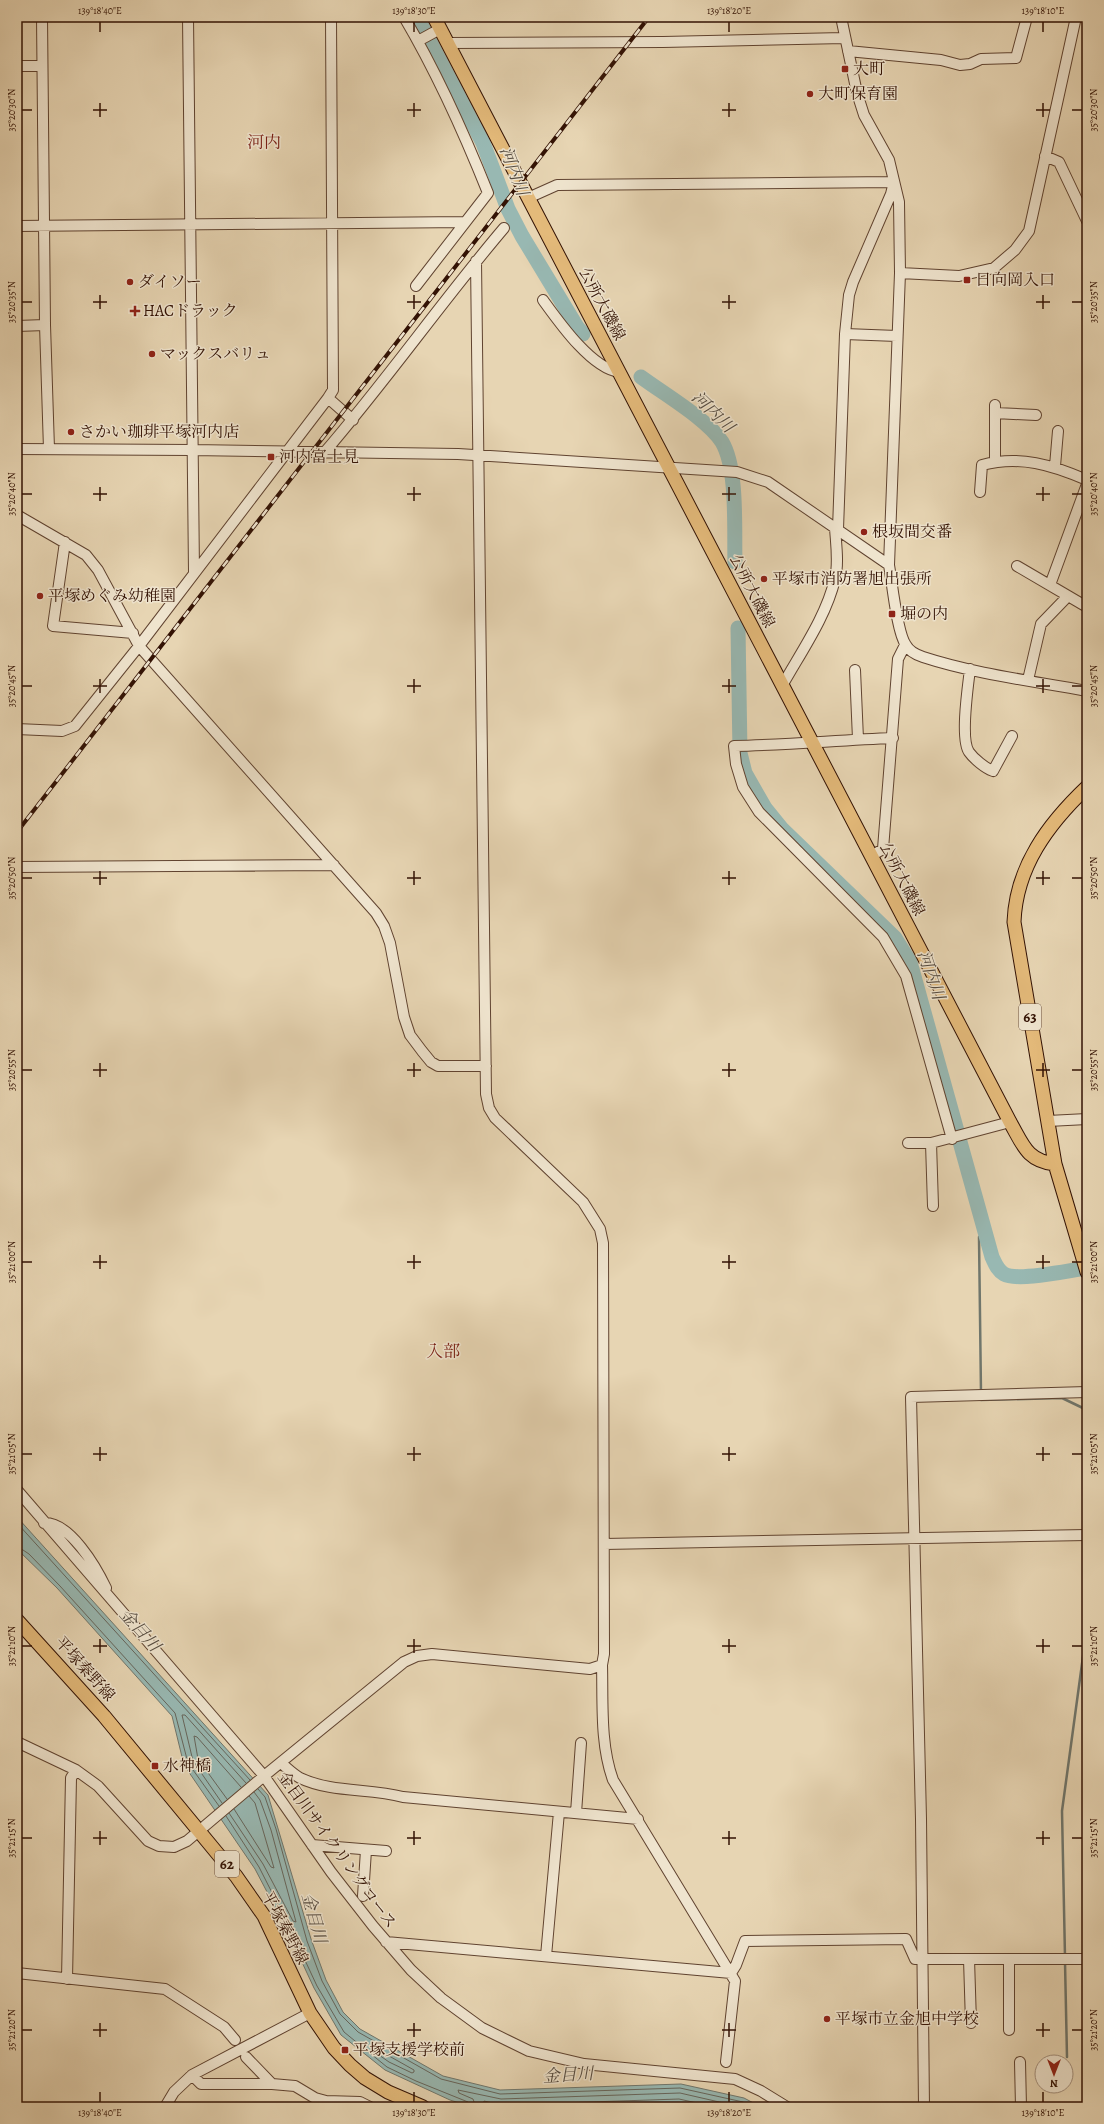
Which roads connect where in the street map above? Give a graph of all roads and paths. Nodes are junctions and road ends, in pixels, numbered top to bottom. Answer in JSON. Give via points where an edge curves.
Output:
{"nodes":[{"id":1,"x":42,"y":17,"type":"edge"},
{"id":2,"x":188,"y":17,"type":"edge"},
{"id":3,"x":331,"y":17,"type":"edge"},
{"id":4,"x":404,"y":17,"type":"edge"},
{"id":5,"x":840,"y":17,"type":"edge"},
{"id":6,"x":1027,"y":17,"type":"edge"},
{"id":7,"x":1076,"y":17,"type":"edge"},
{"id":8,"x":436,"y":26,"type":"edge"},
{"id":9,"x":844,"y":38,"type":"junction"},
{"id":10,"x":418,"y":41,"type":"junction"},
{"id":11,"x":447,"y":43,"type":"junction"},
{"id":12,"x":848,"y":51,"type":"junction"},
{"id":13,"x":17,"y":66,"type":"edge"},
{"id":14,"x":42,"y":66,"type":"junction"},
{"id":15,"x":1045,"y":156,"type":"junction"},
{"id":16,"x":894,"y":182,"type":"junction"},
{"id":17,"x":528,"y":198,"type":"junction"},
{"id":18,"x":1087,"y":220,"type":"edge"},
{"id":19,"x":465,"y":222,"type":"junction"},
{"id":20,"x":331,"y":224,"type":"junction"},
{"id":21,"x":190,"y":225,"type":"junction"},
{"id":22,"x":17,"y":226,"type":"edge"},
{"id":23,"x":44,"y":226,"type":"junction"},
{"id":24,"x":504,"y":228,"type":"dead end"},
{"id":25,"x":476,"y":261,"type":"junction"},
{"id":26,"x":900,"y":273,"type":"junction"},
{"id":27,"x":416,"y":286,"type":"dead end"},
{"id":28,"x":543,"y":300,"type":"dead end"},
{"id":29,"x":17,"y":326,"type":"edge"},
{"id":30,"x":45,"y":326,"type":"junction"},
{"id":31,"x":845,"y":334,"type":"junction"},
{"id":32,"x":897,"y":336,"type":"junction"},
{"id":33,"x":619,"y":372,"type":"junction"},
{"id":34,"x":328,"y":398,"type":"junction"},
{"id":35,"x":1036,"y":415,"type":"dead end"},
{"id":36,"x":353,"y":420,"type":"junction"},
{"id":37,"x":1058,"y":430,"type":"dead end"},
{"id":38,"x":17,"y":449,"type":"edge"},
{"id":39,"x":49,"y":449,"type":"junction"},
{"id":40,"x":192,"y":450,"type":"junction"},
{"id":41,"x":286,"y":452,"type":"junction"},
{"id":42,"x":324,"y":453,"type":"junction"},
{"id":43,"x":479,"y":456,"type":"junction"},
{"id":44,"x":995,"y":461,"type":"junction"},
{"id":45,"x":1055,"y":466,"type":"junction"},
{"id":46,"x":669,"y":468,"type":"junction"},
{"id":47,"x":1087,"y":480,"type":"edge"},
{"id":48,"x":1087,"y":484,"type":"edge"},
{"id":49,"x":980,"y":492,"type":"dead end"},
{"id":50,"x":1085,"y":497,"type":"edge"},
{"id":51,"x":17,"y":515,"type":"edge"},
{"id":52,"x":837,"y":528,"type":"junction"},
{"id":53,"x":66,"y":542,"type":"junction"},
{"id":54,"x":889,"y":565,"type":"junction"},
{"id":55,"x":1017,"y":566,"type":"dead end"},
{"id":56,"x":194,"y":572,"type":"junction"},
{"id":57,"x":1050,"y":584,"type":"junction"},
{"id":58,"x":1068,"y":596,"type":"junction"},
{"id":59,"x":1087,"y":607,"type":"edge"},
{"id":60,"x":132,"y":633,"type":"junction"},
{"id":61,"x":905,"y":644,"type":"junction"},
{"id":62,"x":139,"y":646,"type":"junction"},
{"id":63,"x":970,"y":669,"type":"junction"},
{"id":64,"x":855,"y":670,"type":"dead end"},
{"id":65,"x":1028,"y":680,"type":"junction"},
{"id":66,"x":782,"y":686,"type":"junction"},
{"id":67,"x":1087,"y":691,"type":"edge"},
{"id":68,"x":17,"y":729,"type":"edge"},
{"id":69,"x":1012,"y":736,"type":"dead end"},
{"id":70,"x":893,"y":738,"type":"junction"},
{"id":71,"x":858,"y":740,"type":"junction"},
{"id":72,"x":813,"y":742,"type":"junction"},
{"id":73,"x":1087,"y":787,"type":"edge"},
{"id":74,"x":872,"y":856,"type":"junction"},
{"id":75,"x":334,"y":865,"type":"junction"},
{"id":76,"x":17,"y":867,"type":"edge"},
{"id":77,"x":486,"y":1066,"type":"junction"},
{"id":78,"x":1087,"y":1119,"type":"edge"},
{"id":79,"x":1048,"y":1121,"type":"junction"},
{"id":80,"x":1010,"y":1122,"type":"junction"},
{"id":81,"x":955,"y":1137,"type":"junction"},
{"id":82,"x":908,"y":1143,"type":"dead end"},
{"id":83,"x":932,"y":1143,"type":"junction"},
{"id":84,"x":1055,"y":1164,"type":"junction"},
{"id":85,"x":933,"y":1206,"type":"dead end"},
{"id":86,"x":1086,"y":1269,"type":"edge"},
{"id":87,"x":1087,"y":1392,"type":"edge"},
{"id":88,"x":17,"y":1490,"type":"edge"},
{"id":89,"x":1087,"y":1535,"type":"edge"},
{"id":90,"x":914,"y":1538,"type":"junction"},
{"id":91,"x":604,"y":1544,"type":"junction"},
{"id":92,"x":17,"y":1620,"type":"edge"},
{"id":93,"x":602,"y":1665,"type":"junction"},
{"id":94,"x":17,"y":1742,"type":"edge"},
{"id":95,"x":581,"y":1743,"type":"dead end"},
{"id":96,"x":281,"y":1763,"type":"junction"},
{"id":97,"x":76,"y":1770,"type":"junction"},
{"id":98,"x":264,"y":1776,"type":"junction"},
{"id":99,"x":559,"y":1812,"type":"junction"},
{"id":100,"x":576,"y":1813,"type":"junction"},
{"id":101,"x":638,"y":1819,"type":"junction"},
{"id":102,"x":200,"y":1830,"type":"junction"},
{"id":103,"x":312,"y":1845,"type":"junction"},
{"id":104,"x":366,"y":1850,"type":"junction"},
{"id":105,"x":386,"y":1851,"type":"dead end"},
{"id":106,"x":363,"y":1896,"type":"dead end"},
{"id":107,"x":386,"y":1942,"type":"junction"},
{"id":108,"x":546,"y":1956,"type":"junction"},
{"id":109,"x":922,"y":1959,"type":"junction"},
{"id":110,"x":969,"y":1959,"type":"junction"},
{"id":111,"x":1009,"y":1959,"type":"junction"},
{"id":112,"x":1087,"y":1959,"type":"edge"},
{"id":113,"x":731,"y":1972,"type":"junction"},
{"id":114,"x":17,"y":1973,"type":"edge"},
{"id":115,"x":67,"y":1979,"type":"junction"},
{"id":116,"x":310,"y":2013,"type":"junction"},
{"id":117,"x":971,"y":2023,"type":"dead end"},
{"id":118,"x":1009,"y":2030,"type":"dead end"},
{"id":119,"x":235,"y":2040,"type":"dead end"},
{"id":120,"x":246,"y":2057,"type":"dead end"},
{"id":121,"x":726,"y":2062,"type":"dead end"},
{"id":122,"x":1020,"y":2062,"type":"dead end"},
{"id":123,"x":192,"y":2074,"type":"junction"},
{"id":124,"x":272,"y":2084,"type":"junction"},
{"id":125,"x":165,"y":2107,"type":"edge"},
{"id":126,"x":370,"y":2107,"type":"edge"},
{"id":127,"x":423,"y":2107,"type":"edge"},
{"id":128,"x":787,"y":2107,"type":"edge"},
{"id":129,"x":924,"y":2107,"type":"edge"},
{"id":130,"x":1021,"y":2107,"type":"edge"}],
"edges":[{"from":1,"to":14,"type":"street"},
{"from":2,"to":21,"type":"street"},
{"from":3,"to":20,"type":"street"},
{"from":4,"to":10,"type":"street"},
{"from":5,"to":9,"type":"street"},
{"from":6,"to":12,"type":"street","via":[[1016,58],[981,59],[960,65],[941,60]]},
{"from":7,"to":15,"type":"street"},
{"from":8,"to":10,"type":"street"},
{"from":8,"to":11,"type":"main road","name":"公所大磯線"},
{"from":9,"to":11,"type":"street"},
{"from":9,"to":12,"type":"street"},
{"from":10,"to":19,"type":"street","via":[[467,142],[488,193]]},
{"from":11,"to":17,"type":"main road","name":"公所大磯線"},
{"from":12,"to":16,"type":"street","via":[[864,115],[889,160]]},
{"from":13,"to":14,"type":"street"},
{"from":14,"to":23,"type":"street"},
{"from":15,"to":18,"type":"street","via":[[1059,162]]},
{"from":15,"to":26,"type":"street","via":[[1029,231],[1015,250],[994,268],[959,276]]},
{"from":16,"to":17,"type":"street","via":[[557,184]]},
{"from":16,"to":26,"type":"street","via":[[899,202]]},
{"from":16,"to":31,"type":"street","via":[[853,282]]},
{"from":17,"to":33,"type":"main road","name":"公所大磯線"},
{"from":19,"to":20,"type":"street"},
{"from":19,"to":27,"type":"street"},
{"from":20,"to":21,"type":"street"},
{"from":20,"to":34,"type":"street","via":[[333,390]]},
{"from":21,"to":23,"type":"street"},
{"from":21,"to":40,"type":"street"},
{"from":22,"to":23,"type":"street"},
{"from":23,"to":30,"type":"street"},
{"from":24,"to":25,"type":"street"},
{"from":25,"to":36,"type":"street"},
{"from":25,"to":43,"type":"street"},
{"from":26,"to":32,"type":"street"},
{"from":28,"to":33,"type":"street","via":[[558,321],[599,364],[610,371]]},
{"from":29,"to":30,"type":"street"},
{"from":30,"to":39,"type":"street"},
{"from":31,"to":32,"type":"street"},
{"from":31,"to":52,"type":"street"},
{"from":32,"to":54,"type":"street"},
{"from":33,"to":46,"type":"main road","name":"公所大磯線"},
{"from":34,"to":36,"type":"street"},
{"from":34,"to":41,"type":"street"},
{"from":35,"to":44,"type":"street","via":[[995,409]]},
{"from":36,"to":42,"type":"street"},
{"from":37,"to":45,"type":"street"},
{"from":38,"to":39,"type":"street"},
{"from":39,"to":40,"type":"street"},
{"from":40,"to":41,"type":"street"},
{"from":40,"to":56,"type":"street"},
{"from":41,"to":42,"type":"street"},
{"from":41,"to":56,"type":"street"},
{"from":42,"to":43,"type":"street"},
{"from":43,"to":46,"type":"street"},
{"from":43,"to":77,"type":"street"},
{"from":44,"to":45,"type":"street","via":[[1036,462]]},
{"from":44,"to":49,"type":"street","via":[[982,465]]},
{"from":45,"to":47,"type":"street"},
{"from":46,"to":52,"type":"street","via":[[737,472],[768,482]]},
{"from":46,"to":66,"type":"main road","name":"公所大磯線"},
{"from":48,"to":50,"type":"street"},
{"from":50,"to":57,"type":"street"},
{"from":51,"to":53,"type":"street"},
{"from":52,"to":54,"type":"street"},
{"from":52,"to":66,"type":"street","via":[[835,579],[828,600]]},
{"from":53,"to":60,"type":"street","via":[[86,555],[98,570]]},
{"from":53,"to":60,"type":"street","via":[[54,626]]},
{"from":54,"to":61,"type":"street"},
{"from":55,"to":57,"type":"street"},
{"from":56,"to":62,"type":"street"},
{"from":57,"to":58,"type":"street"},
{"from":58,"to":59,"type":"street"},
{"from":58,"to":65,"type":"street","via":[[1041,624]]},
{"from":60,"to":62,"type":"street"},
{"from":61,"to":63,"type":"street","via":[[922,657]]},
{"from":61,"to":70,"type":"street","via":[[898,659]]},
{"from":62,"to":68,"type":"street","via":[[75,726],[62,731]]},
{"from":62,"to":75,"type":"street"},
{"from":63,"to":65,"type":"street"},
{"from":63,"to":69,"type":"street","via":[[964,724],[968,751],[986,768],[993,771]]},
{"from":64,"to":71,"type":"street"},
{"from":65,"to":67,"type":"street"},
{"from":66,"to":72,"type":"main road","name":"公所大磯線"},
{"from":70,"to":71,"type":"street"},
{"from":70,"to":74,"type":"street","via":[[883,849]]},
{"from":71,"to":72,"type":"street"},
{"from":72,"to":74,"type":"main road","name":"公所大磯線"},
{"from":72,"to":81,"type":"street","via":[[734,746],[743,787],[759,812],[883,937],[894,953],[906,976]]},
{"from":73,"to":79,"type":"main road","number":"63","via":[[1065,808],[1034,851],[1022,874],[1015,901],[1017,949]]},
{"from":74,"to":80,"type":"main road","name":"公所大磯線"},
{"from":75,"to":76,"type":"street"},
{"from":75,"to":77,"type":"street","via":[[376,913],[384,926],[390,943],[404,1017],[410,1035],[422,1051],[438,1066]]},
{"from":77,"to":91,"type":"street","via":[[486,1094],[489,1108],[495,1118],[583,1202],[600,1229]]},
{"from":78,"to":79,"type":"street"},
{"from":79,"to":84,"type":"main road","number":"63"},
{"from":80,"to":81,"type":"street"},
{"from":80,"to":84,"type":"main road","name":"公所大磯線","via":[[1024,1148],[1035,1160]]},
{"from":81,"to":83,"type":"street"},
{"from":82,"to":83,"type":"street"},
{"from":83,"to":85,"type":"street"},
{"from":84,"to":86,"type":"main road","number":"63"},
{"from":87,"to":90,"type":"street","via":[[911,1397]]},
{"from":88,"to":98,"type":"street","name":"金目川サイクリングコース","via":[[44,1523],[58,1525],[84,1550],[109,1597]]},
{"from":89,"to":90,"type":"street"},
{"from":90,"to":91,"type":"street"},
{"from":90,"to":109,"type":"street"},
{"from":91,"to":93,"type":"street"},
{"from":92,"to":102,"type":"main road","name":"平塚秦野線","number":"62","via":[[104,1716]]},
{"from":93,"to":96,"type":"street","via":[[590,1669],[432,1654],[417,1656],[404,1662]]},
{"from":93,"to":101,"type":"street","via":[[604,1746],[607,1764],[613,1780]]},
{"from":94,"to":97,"type":"street"},
{"from":95,"to":100,"type":"street"},
{"from":96,"to":98,"type":"street"},
{"from":96,"to":99,"type":"street","via":[[299,1777],[326,1787]]},
{"from":97,"to":102,"type":"street","via":[[98,1786],[148,1841],[159,1846],[174,1847],[187,1841]]},
{"from":97,"to":115,"type":"street","via":[[71,1778]]},
{"from":98,"to":102,"type":"street"},
{"from":98,"to":103,"type":"street","name":"金目川サイクリングコース"},
{"from":99,"to":100,"type":"street"},
{"from":99,"to":108,"type":"street"},
{"from":100,"to":101,"type":"street"},
{"from":101,"to":113,"type":"street"},
{"from":102,"to":116,"type":"main road","name":"平塚秦野線","number":"62","via":[[264,1916]]},
{"from":103,"to":104,"type":"street"},
{"from":103,"to":107,"type":"street","name":"金目川サイクリングコース"},
{"from":104,"to":105,"type":"street"},
{"from":104,"to":106,"type":"street"},
{"from":107,"to":108,"type":"street"},
{"from":107,"to":128,"type":"street","name":"金目川サイクリングコース","via":[[425,1984],[452,2007],[482,2028],[529,2051],[584,2064],[735,2078]]},
{"from":108,"to":113,"type":"street"},
{"from":109,"to":110,"type":"street"},
{"from":109,"to":113,"type":"street","via":[[915,1959],[906,1939],[745,1941],[736,1966]]},
{"from":109,"to":129,"type":"street"},
{"from":110,"to":111,"type":"street"},
{"from":110,"to":117,"type":"street"},
{"from":111,"to":112,"type":"street"},
{"from":111,"to":118,"type":"street"},
{"from":113,"to":121,"type":"street","via":[[735,1981]]},
{"from":114,"to":115,"type":"street"},
{"from":115,"to":119,"type":"street","via":[[165,1989],[224,2027]]},
{"from":116,"to":123,"type":"street"},
{"from":116,"to":127,"type":"main road","name":"平塚秦野線","number":"62","via":[[321,2032],[350,2065],[388,2092]]},
{"from":120,"to":124,"type":"street"},
{"from":122,"to":130,"type":"street"},
{"from":123,"to":124,"type":"street","via":[[201,2084]]},
{"from":123,"to":125,"type":"street","via":[[174,2092]]},
{"from":124,"to":126,"type":"street","via":[[295,2086],[315,2098],[326,2101],[360,2102]]}]}
